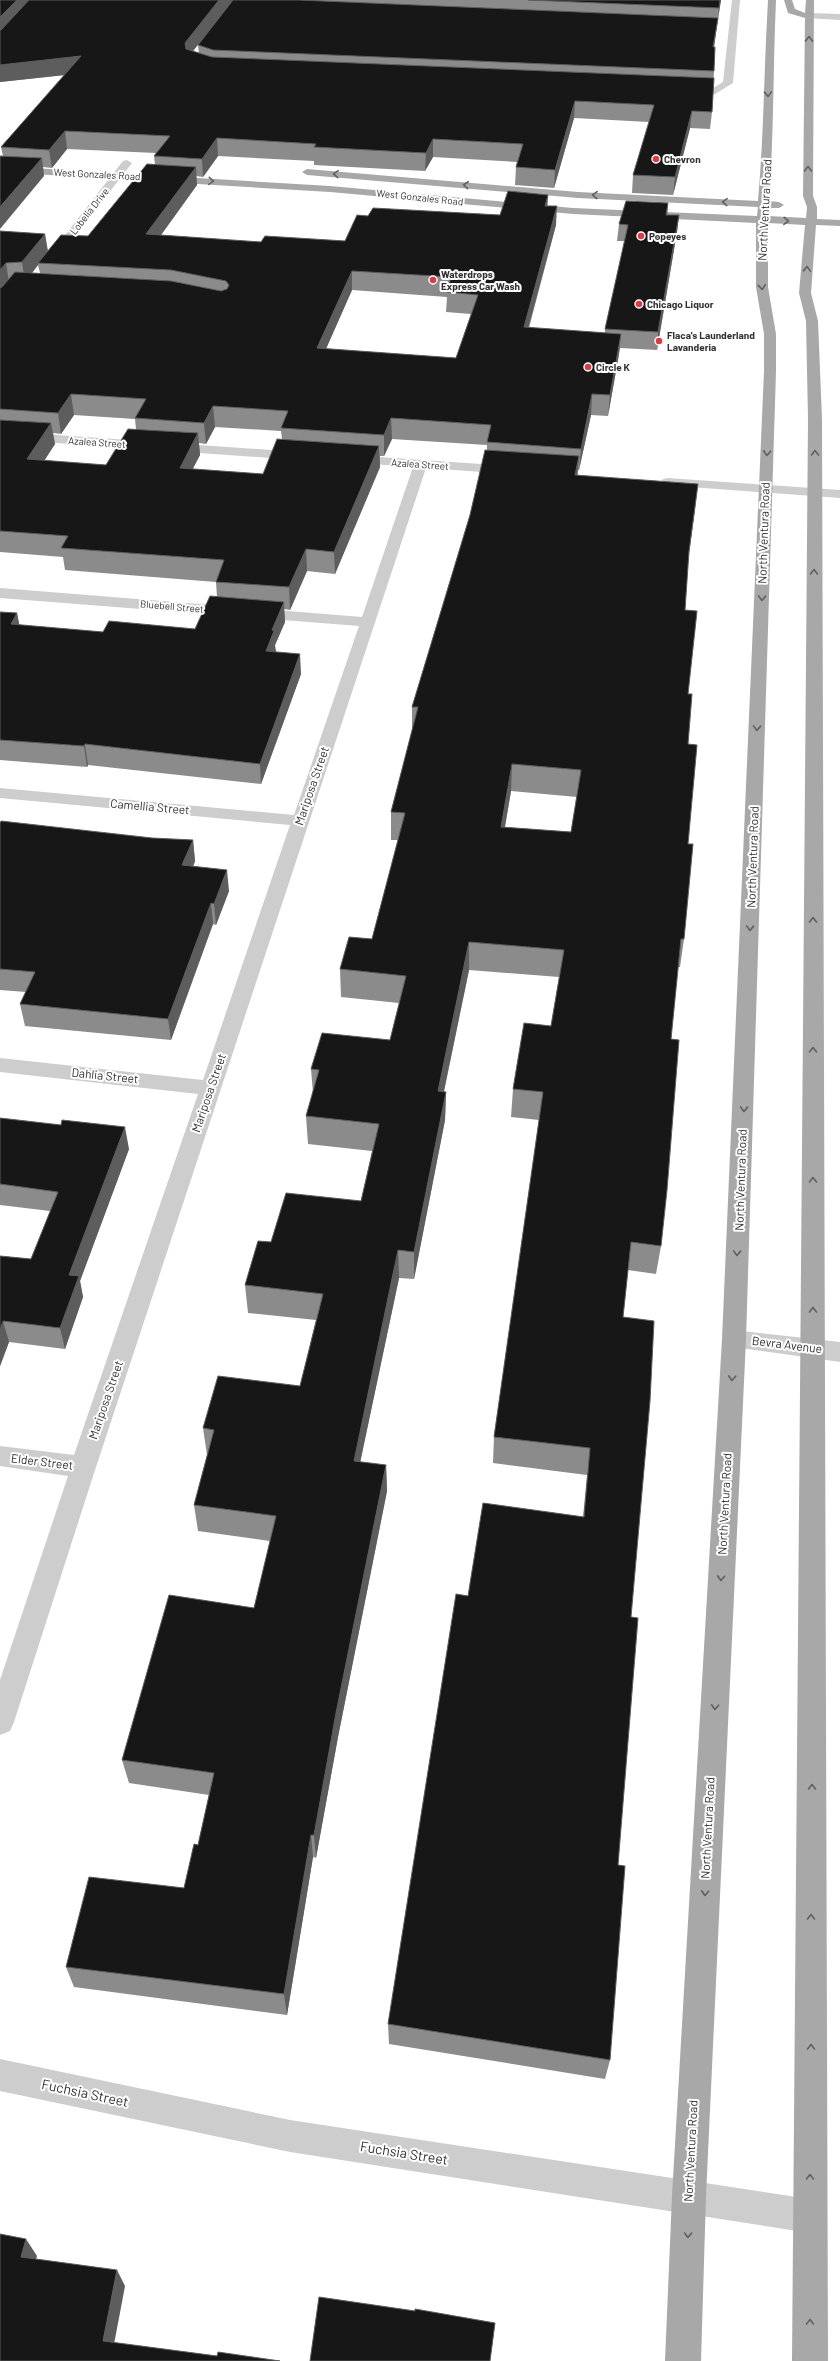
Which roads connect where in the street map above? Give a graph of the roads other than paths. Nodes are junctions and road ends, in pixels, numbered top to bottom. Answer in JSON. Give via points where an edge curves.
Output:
{"nodes":[{"id":1,"x":736,"y":0,"type":"edge"},
{"id":2,"x":772,"y":0,"type":"edge"},
{"id":3,"x":788,"y":0,"type":"edge"},
{"id":4,"x":810,"y":0,"type":"edge"},
{"id":5,"x":810,"y":16,"type":"junction"},
{"id":6,"x":840,"y":17,"type":"edge"},
{"id":7,"x":670,"y":90,"type":"edge"},
{"id":8,"x":111,"y":162,"type":"dead end"},
{"id":9,"x":130,"y":163,"type":"joint"},
{"id":10,"x":0,"y":169,"type":"edge"},
{"id":11,"x":293,"y":172,"type":"dead end"},
{"id":12,"x":116,"y":176,"type":"junction"},
{"id":13,"x":764,"y":205,"type":"junction"},
{"id":14,"x":812,"y":207,"type":"junction"},
{"id":15,"x":824,"y":208,"type":"dead end"},
{"id":16,"x":762,"y":220,"type":"junction"},
{"id":17,"x":809,"y":222,"type":"junction"},
{"id":18,"x":840,"y":223,"type":"edge"},
{"id":19,"x":43,"y":270,"type":"edge"},
{"id":20,"x":0,"y":435,"type":"edge"},
{"id":21,"x":318,"y":457,"type":"edge"},
{"id":22,"x":333,"y":458,"type":"edge"},
{"id":23,"x":421,"y":464,"type":"junction"},
{"id":24,"x":523,"y":471,"type":"edge"},
{"id":25,"x":654,"y":481,"type":"edge"},
{"id":26,"x":766,"y":489,"type":"junction"},
{"id":27,"x":815,"y":492,"type":"junction"},
{"id":28,"x":840,"y":494,"type":"edge"},
{"id":29,"x":0,"y":593,"type":"edge"},
{"id":30,"x":368,"y":622,"type":"junction"},
{"id":31,"x":0,"y":793,"type":"edge"},
{"id":32,"x":300,"y":821,"type":"junction"},
{"id":33,"x":0,"y":1065,"type":"edge"},
{"id":34,"x":211,"y":1088,"type":"junction"},
{"id":35,"x":734,"y":1339,"type":"junction"},
{"id":36,"x":826,"y":1350,"type":"edge"},
{"id":37,"x":0,"y":1456,"type":"edge"},
{"id":38,"x":83,"y":1467,"type":"junction"},
{"id":39,"x":0,"y":1722,"type":"edge"},
{"id":40,"x":0,"y":2075,"type":"edge"},
{"id":41,"x":689,"y":2196,"type":"junction"},
{"id":42,"x":810,"y":2216,"type":"junction"},
{"id":43,"x":683,"y":2361,"type":"edge"},
{"id":44,"x":810,"y":2361,"type":"edge"}],
"edges":[{"from":1,"to":7,"type":"street","via":[[729,28],[728,83],[715,91]]},
{"from":2,"to":13,"type":"main road","name":"North Ventura Road","one_way":true,"via":[[768,72],[769,129]]},
{"from":3,"to":5,"type":"main road","via":[[790,11]]},
{"from":4,"to":5,"type":"main road"},
{"from":5,"to":6,"type":"street"},
{"from":14,"to":5,"type":"main road","one_way":true,"via":[[808,196]]},
{"from":8,"to":9,"type":"main road","name":"West Gonzales Road"},
{"from":9,"to":12,"type":"street","name":"Lobelia Drive"},
{"from":10,"to":12,"type":"main road","name":"West Gonzales Road"},
{"from":13,"to":11,"type":"main road","name":"West Gonzales Road","one_way":true,"via":[[578,195],[393,178]]},
{"from":12,"to":16,"type":"main road","name":"West Gonzales Road","one_way":true,"via":[[343,190],[573,210]]},
{"from":12,"to":19,"type":"street","name":"Lobelia Drive"},
{"from":13,"to":14,"type":"main road","name":"West Gonzales Road"},
{"from":13,"to":16,"type":"main road","name":"North Ventura Road"},
{"from":14,"to":15,"type":"main road","name":"West Gonzales Road"},
{"from":14,"to":17,"type":"main road"},
{"from":16,"to":17,"type":"main road","name":"West Gonzales Road","one_way":true},
{"from":16,"to":26,"type":"main road","name":"North Ventura Road","one_way":true,"via":[[762,287],[770,334]]},
{"from":17,"to":18,"type":"main road","name":"West Gonzales Road"},
{"from":27,"to":17,"type":"main road","one_way":true,"via":[[815,369],[812,321],[805,293]]},
{"from":20,"to":21,"type":"street","name":"Azalea Street"},
{"from":22,"to":23,"type":"street","name":"Azalea Street"},
{"from":23,"to":24,"type":"street","name":"Azalea Street"},
{"from":23,"to":30,"type":"street","name":"Mariposa Street"},
{"from":25,"to":26,"type":"street"},
{"from":26,"to":27,"type":"street"},
{"from":26,"to":35,"type":"main road","name":"North Ventura Road","one_way":true},
{"from":27,"to":28,"type":"street"},
{"from":36,"to":27,"type":"main road","one_way":true},
{"from":29,"to":30,"type":"street","name":"Bluebell Street"},
{"from":30,"to":32,"type":"street","name":"Mariposa Street"},
{"from":31,"to":32,"type":"street","name":"Camellia Street"},
{"from":32,"to":34,"type":"street","name":"Mariposa Street"},
{"from":33,"to":34,"type":"street","name":"Dahlia Street"},
{"from":34,"to":38,"type":"street","name":"Mariposa Street"},
{"from":35,"to":36,"type":"street","name":"Bevra Avenue"},
{"from":35,"to":41,"type":"main road","name":"North Ventura Road","one_way":true},
{"from":42,"to":36,"type":"main road","one_way":true},
{"from":37,"to":38,"type":"street","name":"Elder Street"},
{"from":38,"to":39,"type":"street","name":"Mariposa Street"},
{"from":40,"to":41,"type":"street","name":"Fuchsia Street","via":[[290,2136]]},
{"from":41,"to":42,"type":"street","name":"Fuchsia Street"},
{"from":41,"to":43,"type":"main road","name":"North Ventura Road","one_way":true},
{"from":44,"to":42,"type":"main road","one_way":true}]}
